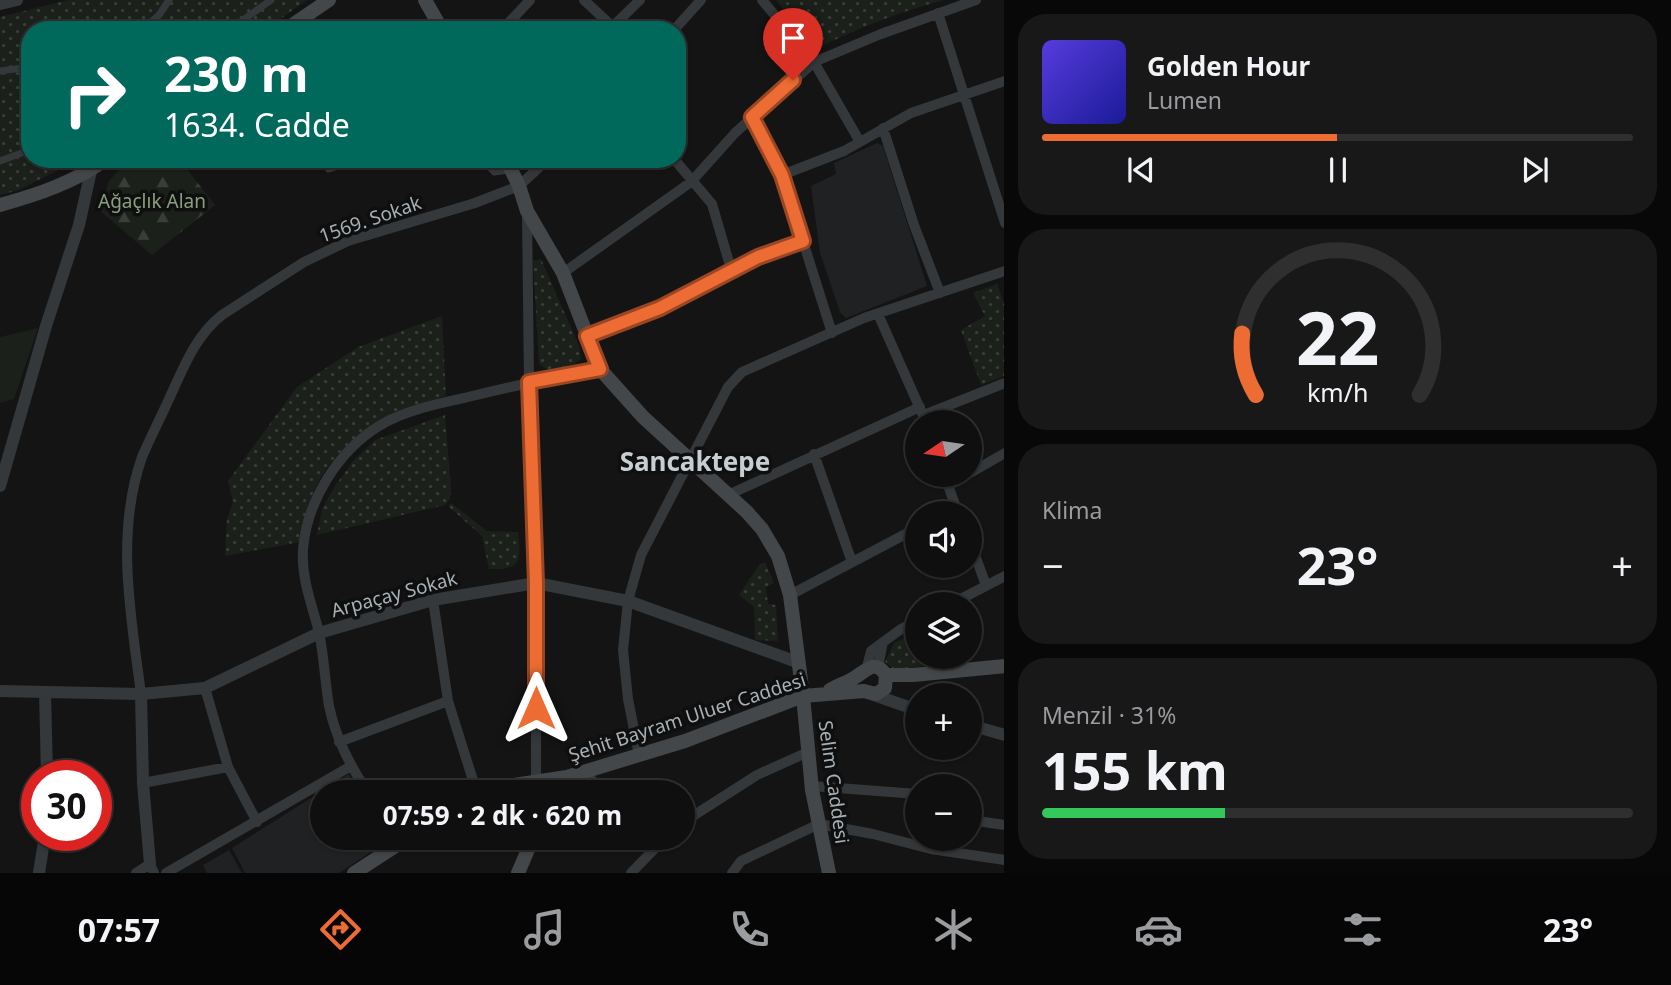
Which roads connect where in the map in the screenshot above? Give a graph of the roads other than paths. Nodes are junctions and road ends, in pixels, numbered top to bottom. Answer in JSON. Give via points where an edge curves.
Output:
{"nodes":[{"id":1,"x":17,"y":0,"type":"edge"},
{"id":2,"x":169,"y":0,"type":"edge"},
{"id":3,"x":271,"y":0,"type":"edge"},
{"id":4,"x":329,"y":0,"type":"edge"},
{"id":5,"x":425,"y":0,"type":"edge"},
{"id":6,"x":530,"y":0,"type":"edge"},
{"id":7,"x":584,"y":0,"type":"edge"},
{"id":8,"x":640,"y":0,"type":"edge"},
{"id":9,"x":701,"y":0,"type":"edge"},
{"id":10,"x":762,"y":0,"type":"edge"},
{"id":11,"x":976,"y":0,"type":"edge"},
{"id":12,"x":958,"y":2,"type":"edge"},
{"id":13,"x":0,"y":4,"type":"edge"},
{"id":14,"x":939,"y":13,"type":"junction"},
{"id":15,"x":153,"y":21,"type":"edge"},
{"id":16,"x":242,"y":21,"type":"edge"},
{"id":17,"x":298,"y":21,"type":"edge"},
{"id":18,"x":437,"y":21,"type":"edge"},
{"id":19,"x":510,"y":21,"type":"edge"},
{"id":20,"x":604,"y":21,"type":"edge"},
{"id":21,"x":620,"y":21,"type":"edge"},
{"id":22,"x":682,"y":21,"type":"edge"},
{"id":23,"x":814,"y":62,"type":"junction"},
{"id":24,"x":21,"y":68,"type":"edge"},
{"id":25,"x":0,"y":71,"type":"edge"},
{"id":26,"x":1004,"y":81,"type":"edge"},
{"id":27,"x":964,"y":94,"type":"junction"},
{"id":28,"x":752,"y":117,"type":"junction"},
{"id":29,"x":883,"y":128,"type":"junction"},
{"id":30,"x":860,"y":142,"type":"junction"},
{"id":31,"x":21,"y":153,"type":"edge"},
{"id":32,"x":0,"y":161,"type":"edge"},
{"id":33,"x":95,"y":168,"type":"edge"},
{"id":34,"x":335,"y":168,"type":"edge"},
{"id":35,"x":511,"y":168,"type":"edge"},
{"id":36,"x":539,"y":168,"type":"edge"},
{"id":37,"x":681,"y":168,"type":"edge"},
{"id":38,"x":328,"y":170,"type":"dead end"},
{"id":39,"x":91,"y":171,"type":"junction"},
{"id":40,"x":782,"y":175,"type":"junction"},
{"id":41,"x":691,"y":182,"type":"junction"},
{"id":42,"x":520,"y":186,"type":"junction"},
{"id":43,"x":0,"y":205,"type":"edge"},
{"id":44,"x":527,"y":211,"type":"junction"},
{"id":45,"x":1004,"y":223,"type":"edge"},
{"id":46,"x":803,"y":241,"type":"junction"},
{"id":47,"x":731,"y":269,"type":"junction"},
{"id":48,"x":1004,"y":271,"type":"edge"},
{"id":49,"x":563,"y":272,"type":"junction"},
{"id":50,"x":940,"y":293,"type":"junction"},
{"id":51,"x":877,"y":314,"type":"junction"},
{"id":52,"x":832,"y":333,"type":"junction"},
{"id":53,"x":587,"y":336,"type":"junction"},
{"id":54,"x":600,"y":369,"type":"junction"},
{"id":55,"x":529,"y":382,"type":"junction"},
{"id":56,"x":1004,"y":383,"type":"edge"},
{"id":57,"x":921,"y":410,"type":"edge"},
{"id":58,"x":936,"y":410,"type":"edge"},
{"id":59,"x":905,"y":421,"type":"edge"},
{"id":60,"x":1004,"y":453,"type":"edge"},
{"id":61,"x":814,"y":454,"type":"junction"},
{"id":62,"x":690,"y":462,"type":"junction"},
{"id":63,"x":982,"y":466,"type":"edge"},
{"id":64,"x":0,"y":486,"type":"edge"},
{"id":65,"x":727,"y":495,"type":"junction"},
{"id":66,"x":905,"y":534,"type":"edge"},
{"id":67,"x":852,"y":562,"type":"junction"},
{"id":68,"x":982,"y":574,"type":"edge"},
{"id":69,"x":1004,"y":576,"type":"edge"},
{"id":70,"x":536,"y":583,"type":"junction"},
{"id":71,"x":986,"y":585,"type":"junction"},
{"id":72,"x":973,"y":592,"type":"edge"},
{"id":73,"x":790,"y":595,"type":"junction"},
{"id":74,"x":432,"y":600,"type":"junction"},
{"id":75,"x":628,"y":601,"type":"junction"},
{"id":76,"x":905,"y":628,"type":"edge"},
{"id":77,"x":319,"y":633,"type":"junction"},
{"id":78,"x":797,"y":662,"type":"junction"},
{"id":79,"x":1004,"y":666,"type":"edge"},
{"id":80,"x":877,"y":677,"type":"junction"},
{"id":81,"x":205,"y":688,"type":"junction"},
{"id":82,"x":0,"y":691,"type":"edge"},
{"id":83,"x":45,"y":692,"type":"junction"},
{"id":84,"x":866,"y":692,"type":"junction"},
{"id":85,"x":822,"y":693,"type":"junction"},
{"id":86,"x":141,"y":694,"type":"junction"},
{"id":87,"x":803,"y":696,"type":"junction"},
{"id":88,"x":448,"y":701,"type":"junction"},
{"id":89,"x":905,"y":703,"type":"edge"},
{"id":90,"x":905,"y":706,"type":"edge"},
{"id":91,"x":982,"y":729,"type":"edge"},
{"id":92,"x":1004,"y":735,"type":"edge"},
{"id":93,"x":339,"y":742,"type":"junction"},
{"id":94,"x":808,"y":752,"type":"junction"},
{"id":95,"x":639,"y":755,"type":"junction"},
{"id":96,"x":47,"y":760,"type":"edge"},
{"id":97,"x":351,"y":766,"type":"junction"},
{"id":98,"x":228,"y":767,"type":"junction"},
{"id":99,"x":583,"y":772,"type":"junction"},
{"id":100,"x":567,"y":777,"type":"junction"},
{"id":101,"x":360,"y":780,"type":"edge"},
{"id":102,"x":475,"y":780,"type":"edge"},
{"id":103,"x":536,"y":780,"type":"edge"},
{"id":104,"x":548,"y":780,"type":"edge"},
{"id":105,"x":565,"y":780,"type":"edge"},
{"id":106,"x":592,"y":780,"type":"edge"},
{"id":107,"x":143,"y":782,"type":"junction"},
{"id":108,"x":812,"y":786,"type":"junction"},
{"id":109,"x":905,"y":793,"type":"edge"},
{"id":110,"x":695,"y":816,"type":"edge"},
{"id":111,"x":257,"y":822,"type":"junction"},
{"id":112,"x":982,"y":822,"type":"edge"},
{"id":113,"x":819,"y":824,"type":"junction"},
{"id":114,"x":1004,"y":825,"type":"edge"},
{"id":115,"x":387,"y":850,"type":"edge"},
{"id":116,"x":528,"y":850,"type":"edge"},
{"id":117,"x":651,"y":850,"type":"edge"},
{"id":118,"x":42,"y":851,"type":"edge"},
{"id":119,"x":1004,"y":860,"type":"edge"},
{"id":120,"x":152,"y":868,"type":"edge"},
{"id":121,"x":39,"y":873,"type":"edge"},
{"id":122,"x":136,"y":873,"type":"edge"},
{"id":123,"x":166,"y":873,"type":"edge"},
{"id":124,"x":354,"y":873,"type":"edge"},
{"id":125,"x":518,"y":873,"type":"edge"},
{"id":126,"x":631,"y":873,"type":"edge"},
{"id":127,"x":732,"y":873,"type":"edge"},
{"id":128,"x":829,"y":873,"type":"edge"}],
"edges":[{"from":1,"to":13,"type":"street"},
{"from":2,"to":15,"type":"street"},
{"from":3,"to":16,"type":"street"},
{"from":4,"to":17,"type":"main road"},
{"from":5,"to":18,"type":"main road"},
{"from":6,"to":19,"type":"street"},
{"from":7,"to":20,"type":"street"},
{"from":8,"to":21,"type":"street"},
{"from":9,"to":22,"type":"street"},
{"from":10,"to":23,"type":"street"},
{"from":11,"to":12,"type":"street"},
{"from":12,"to":14,"type":"street"},
{"from":14,"to":23,"type":"street"},
{"from":14,"to":27,"type":"street"},
{"from":23,"to":28,"type":"street"},
{"from":23,"to":30,"type":"street"},
{"from":24,"to":25,"type":"street"},
{"from":26,"to":27,"type":"street"},
{"from":27,"to":29,"type":"street"},
{"from":27,"to":45,"type":"street"},
{"from":28,"to":40,"type":"street"},
{"from":28,"to":41,"type":"street"},
{"from":29,"to":30,"type":"street"},
{"from":29,"to":50,"type":"street"},
{"from":30,"to":40,"type":"street"},
{"from":31,"to":32,"type":"street"},
{"from":33,"to":39,"type":"main road"},
{"from":34,"to":38,"type":"lane"},
{"from":35,"to":42,"type":"main road"},
{"from":36,"to":42,"type":"street"},
{"from":37,"to":41,"type":"street"},
{"from":39,"to":43,"type":"main road"},
{"from":39,"to":64,"type":"street"},
{"from":40,"to":46,"type":"street"},
{"from":41,"to":47,"type":"street","via":[[712,204]]},
{"from":41,"to":49,"type":"street"},
{"from":42,"to":44,"type":"main road"},
{"from":42,"to":86,"type":"street","name":"1569. Sokak","via":[[348,241],[304,262],[211,324],[185,362],[142,458],[129,508],[127,586]]},
{"from":44,"to":49,"type":"main road"},
{"from":44,"to":55,"type":"street"},
{"from":46,"to":47,"type":"street"},
{"from":46,"to":52,"type":"street"},
{"from":47,"to":53,"type":"street","via":[[660,308]]},
{"from":48,"to":50,"type":"street"},
{"from":49,"to":53,"type":"main road"},
{"from":50,"to":51,"type":"street"},
{"from":51,"to":52,"type":"street"},
{"from":51,"to":57,"type":"street"},
{"from":52,"to":62,"type":"street","via":[[742,372],[728,387]]},
{"from":53,"to":54,"type":"main road"},
{"from":54,"to":55,"type":"street"},
{"from":54,"to":62,"type":"main road","name":"Selim Caddesi"},
{"from":55,"to":70,"type":"street"},
{"from":55,"to":77,"type":"street","via":[[444,402],[381,424],[360,439],[328,477],[308,516],[303,550],[309,601]]},
{"from":56,"to":58,"type":"street"},
{"from":59,"to":61,"type":"street"},
{"from":60,"to":63,"type":"street"},
{"from":61,"to":65,"type":"street"},
{"from":61,"to":67,"type":"street"},
{"from":62,"to":65,"type":"main road","name":"Selim Caddesi"},
{"from":62,"to":75,"type":"street","via":[[641,555]]},
{"from":65,"to":73,"type":"main road","name":"Selim Caddesi","via":[[762,529],[778,556]]},
{"from":66,"to":67,"type":"street"},
{"from":67,"to":73,"type":"street"},
{"from":68,"to":71,"type":"street"},
{"from":69,"to":71,"type":"street"},
{"from":70,"to":74,"type":"street","name":"Arpaçay Sokak"},
{"from":70,"to":75,"type":"street","name":"Arpaçay Sokak"},
{"from":70,"to":103,"type":"street"},
{"from":71,"to":72,"type":"street"},
{"from":73,"to":78,"type":"main road","name":"Selim Caddesi"},
{"from":74,"to":77,"type":"street","name":"Arpaçay Sokak"},
{"from":74,"to":88,"type":"street"},
{"from":75,"to":78,"type":"street","name":"Arpaçay Sokak"},
{"from":75,"to":95,"type":"street","via":[[623,650]]},
{"from":76,"to":80,"type":"street","via":[[883,642]]},
{"from":77,"to":81,"type":"street","name":"Arpaçay Sokak"},
{"from":77,"to":93,"type":"street"},
{"from":78,"to":87,"type":"main road","name":"Selim Caddesi"},
{"from":79,"to":80,"type":"main road"},
{"from":80,"to":84,"type":"main road","via":[[859,684]]},
{"from":80,"to":85,"type":"main road"},
{"from":80,"to":89,"type":"street"},
{"from":81,"to":86,"type":"street","name":"Arpaçay Sokak"},
{"from":81,"to":98,"type":"street"},
{"from":82,"to":83,"type":"street","name":"Arpaçay Sokak"},
{"from":83,"to":86,"type":"street","name":"Arpaçay Sokak"},
{"from":83,"to":96,"type":"street"},
{"from":84,"to":85,"type":"main road"},
{"from":84,"to":90,"type":"street"},
{"from":85,"to":87,"type":"main road","name":"Şehit Bayram Uluer Caddesi"},
{"from":86,"to":107,"type":"street"},
{"from":87,"to":94,"type":"main road","name":"Selim Caddesi"},
{"from":87,"to":95,"type":"main road","name":"Şehit Bayram Uluer Caddesi"},
{"from":88,"to":93,"type":"street"},
{"from":88,"to":102,"type":"street"},
{"from":91,"to":92,"type":"street"},
{"from":93,"to":97,"type":"street"},
{"from":94,"to":108,"type":"main road","name":"Selim Caddesi"},
{"from":94,"to":110,"type":"street","via":[[757,775]]},
{"from":95,"to":99,"type":"main road","name":"Şehit Bayram Uluer Caddesi"},
{"from":97,"to":101,"type":"street"},
{"from":97,"to":111,"type":"street"},
{"from":98,"to":107,"type":"street"},
{"from":98,"to":111,"type":"street"},
{"from":99,"to":100,"type":"main road","name":"Şehit Bayram Uluer Caddesi"},
{"from":99,"to":106,"type":"street"},
{"from":100,"to":104,"type":"main road","name":"Şehit Bayram Uluer Caddesi"},
{"from":100,"to":105,"type":"main road"},
{"from":107,"to":120,"type":"street"},
{"from":108,"to":109,"type":"street"},
{"from":108,"to":113,"type":"main road","name":"Selim Caddesi"},
{"from":111,"to":123,"type":"street"},
{"from":112,"to":114,"type":"street"},
{"from":113,"to":119,"type":"street"},
{"from":113,"to":127,"type":"street","via":[[741,861]]},
{"from":113,"to":128,"type":"main road","name":"Selim Caddesi"},
{"from":115,"to":124,"type":"main road"},
{"from":116,"to":125,"type":"main road"},
{"from":117,"to":126,"type":"street"},
{"from":118,"to":121,"type":"street"},
{"from":120,"to":122,"type":"street"}]}
